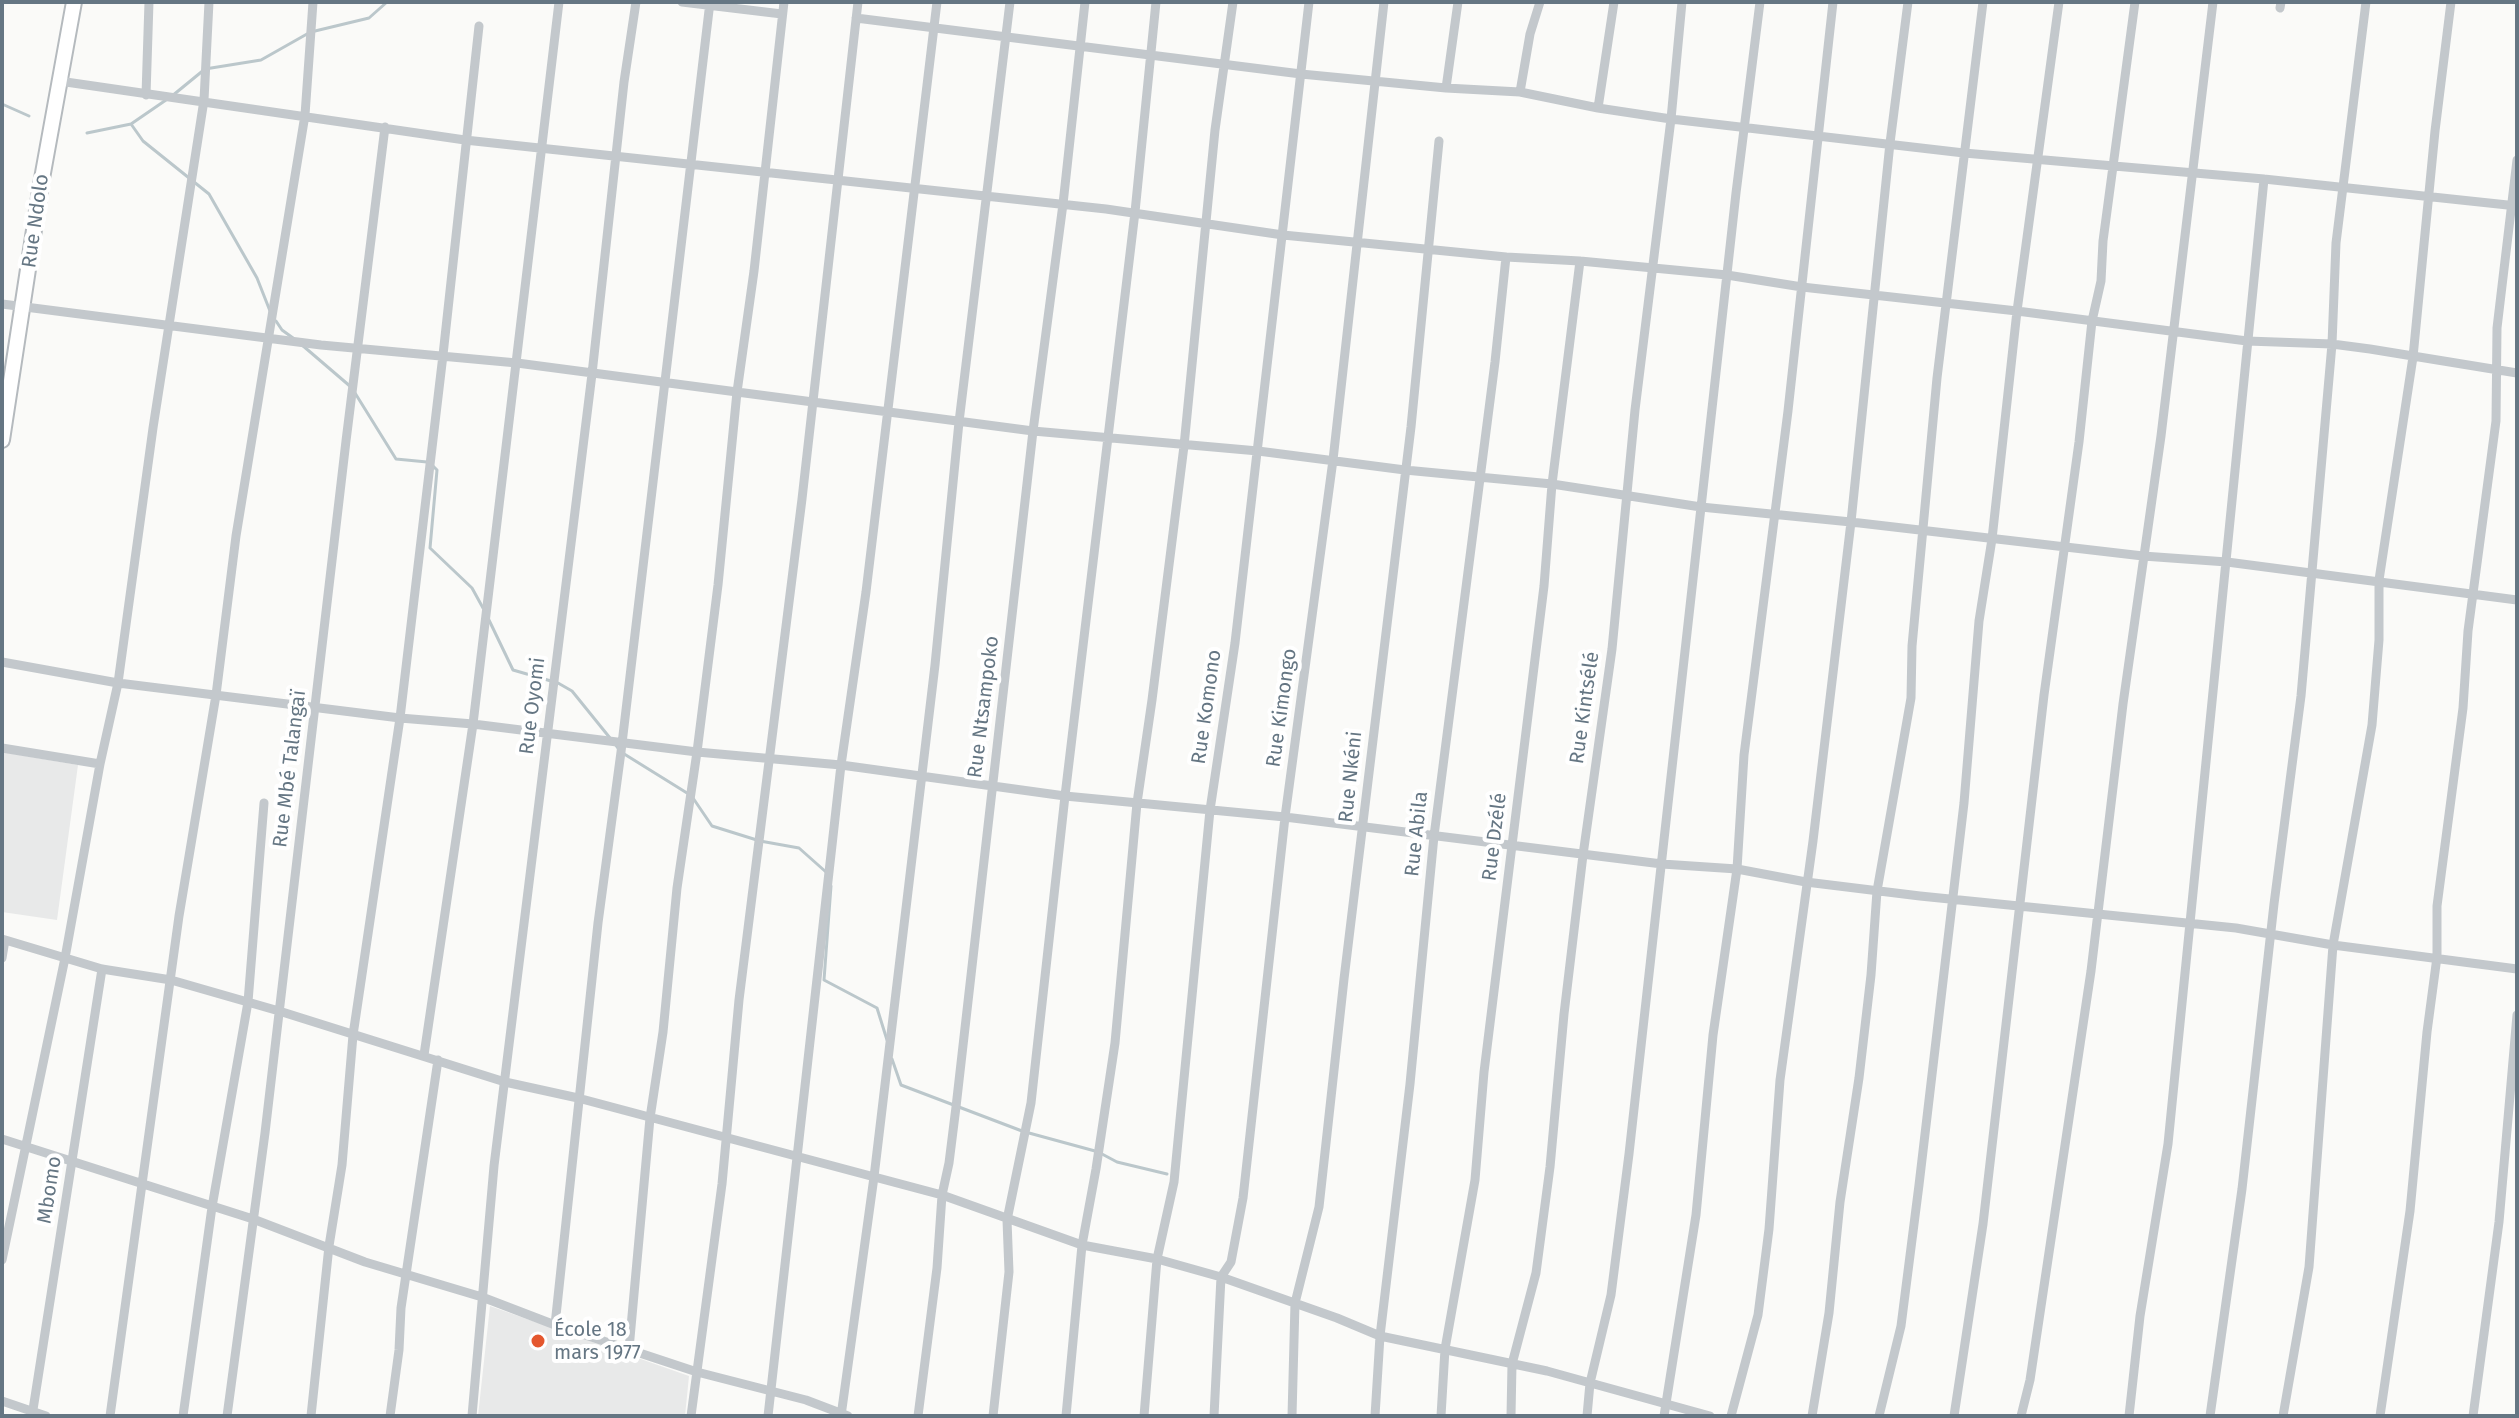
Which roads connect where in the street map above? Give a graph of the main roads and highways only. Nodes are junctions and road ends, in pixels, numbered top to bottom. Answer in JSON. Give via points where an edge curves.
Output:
{"nodes":[{"id":1,"x":74,"y":2,"type":"edge"},
{"id":2,"x":2,"y":440,"type":"edge"}],
"edges":[{"from":1,"to":2,"type":"main road","name":"Rue Ndolo"}]}
